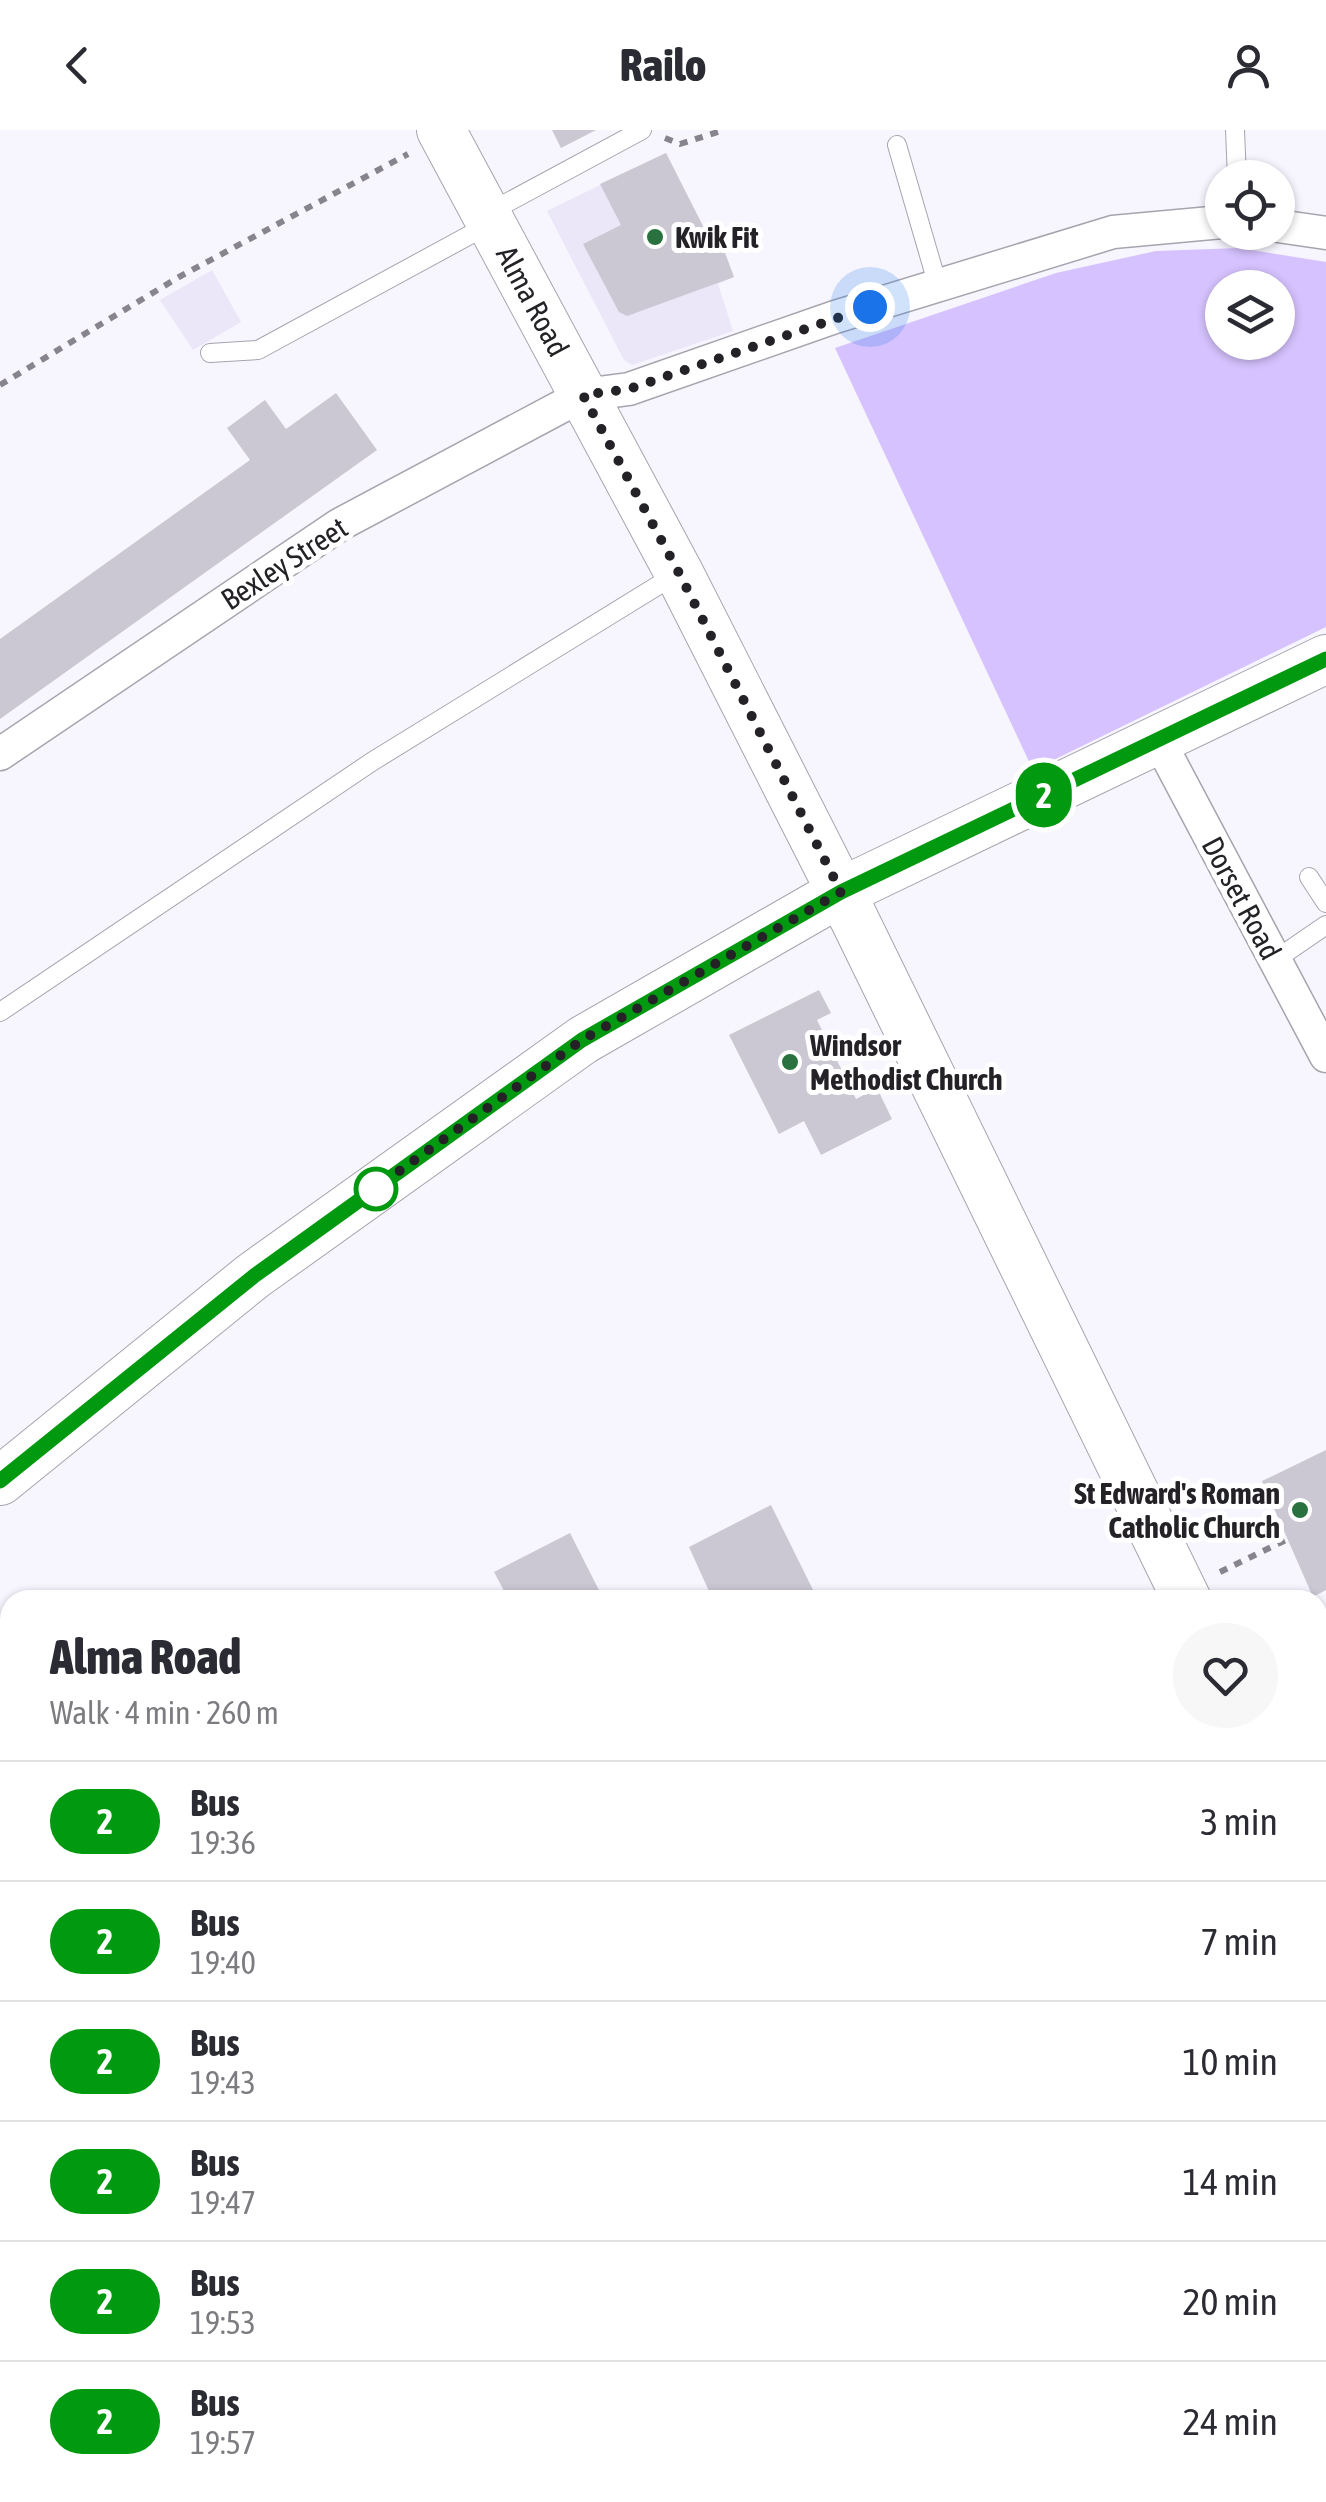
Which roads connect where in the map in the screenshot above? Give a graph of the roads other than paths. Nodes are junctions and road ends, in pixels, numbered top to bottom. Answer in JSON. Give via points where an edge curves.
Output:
{"nodes":[{"id":1,"x":642,"y":130,"type":"edge"},
{"id":2,"x":1235,"y":130,"type":"edge"},
{"id":3,"x":442,"y":132,"type":"edge"},
{"id":4,"x":897,"y":144,"type":"dead end"},
{"id":5,"x":1236,"y":160,"type":"edge"},
{"id":6,"x":488,"y":219,"type":"junction"},
{"id":7,"x":1205,"y":224,"type":"edge"},
{"id":8,"x":1295,"y":228,"type":"edge"},
{"id":9,"x":1326,"y":232,"type":"edge"},
{"id":10,"x":938,"y":286,"type":"junction"},
{"id":11,"x":210,"y":354,"type":"dead end"},
{"id":12,"x":583,"y":395,"type":"junction"},
{"id":13,"x":679,"y":573,"type":"junction"},
{"id":14,"x":1326,"y":658,"type":"edge"},
{"id":15,"x":1159,"y":740,"type":"junction"},
{"id":16,"x":0,"y":754,"type":"edge"},
{"id":17,"x":1309,"y":877,"type":"dead end"},
{"id":18,"x":841,"y":892,"type":"junction"},
{"id":19,"x":1326,"y":903,"type":"edge"},
{"id":20,"x":1326,"y":924,"type":"edge"},
{"id":21,"x":1275,"y":960,"type":"junction"},
{"id":22,"x":0,"y":1012,"type":"edge"},
{"id":23,"x":1326,"y":1056,"type":"edge"},
{"id":24,"x":0,"y":1481,"type":"edge"},
{"id":25,"x":1183,"y":1590,"type":"edge"}],
"edges":[{"from":1,"to":6,"type":"lane"},
{"from":2,"to":5,"type":"lane"},
{"from":3,"to":6,"type":"street","name":"Alma Road"},
{"from":4,"to":10,"type":"lane"},
{"from":6,"to":11,"type":"lane","via":[[258,350]]},
{"from":6,"to":12,"type":"street","name":"Alma Road"},
{"from":7,"to":10,"type":"street","name":"Bexley Street","via":[[1113,232]]},
{"from":8,"to":9,"type":"street"},
{"from":10,"to":12,"type":"street","name":"Bexley Street","via":[[629,389]]},
{"from":12,"to":13,"type":"street","name":"Alma Road"},
{"from":12,"to":16,"type":"street","name":"Bexley Street","via":[[339,524]]},
{"from":13,"to":18,"type":"street","name":"Alma Road"},
{"from":13,"to":22,"type":"lane","via":[[372,761]]},
{"from":14,"to":15,"type":"street"},
{"from":15,"to":18,"type":"street"},
{"from":15,"to":21,"type":"street","name":"Dorset Road"},
{"from":17,"to":19,"type":"lane"},
{"from":18,"to":24,"type":"street","via":[[582,1040],[254,1276]]},
{"from":18,"to":25,"type":"street","name":"Alma Road"},
{"from":20,"to":21,"type":"lane"},
{"from":21,"to":23,"type":"street","name":"Dorset Road"}]}
